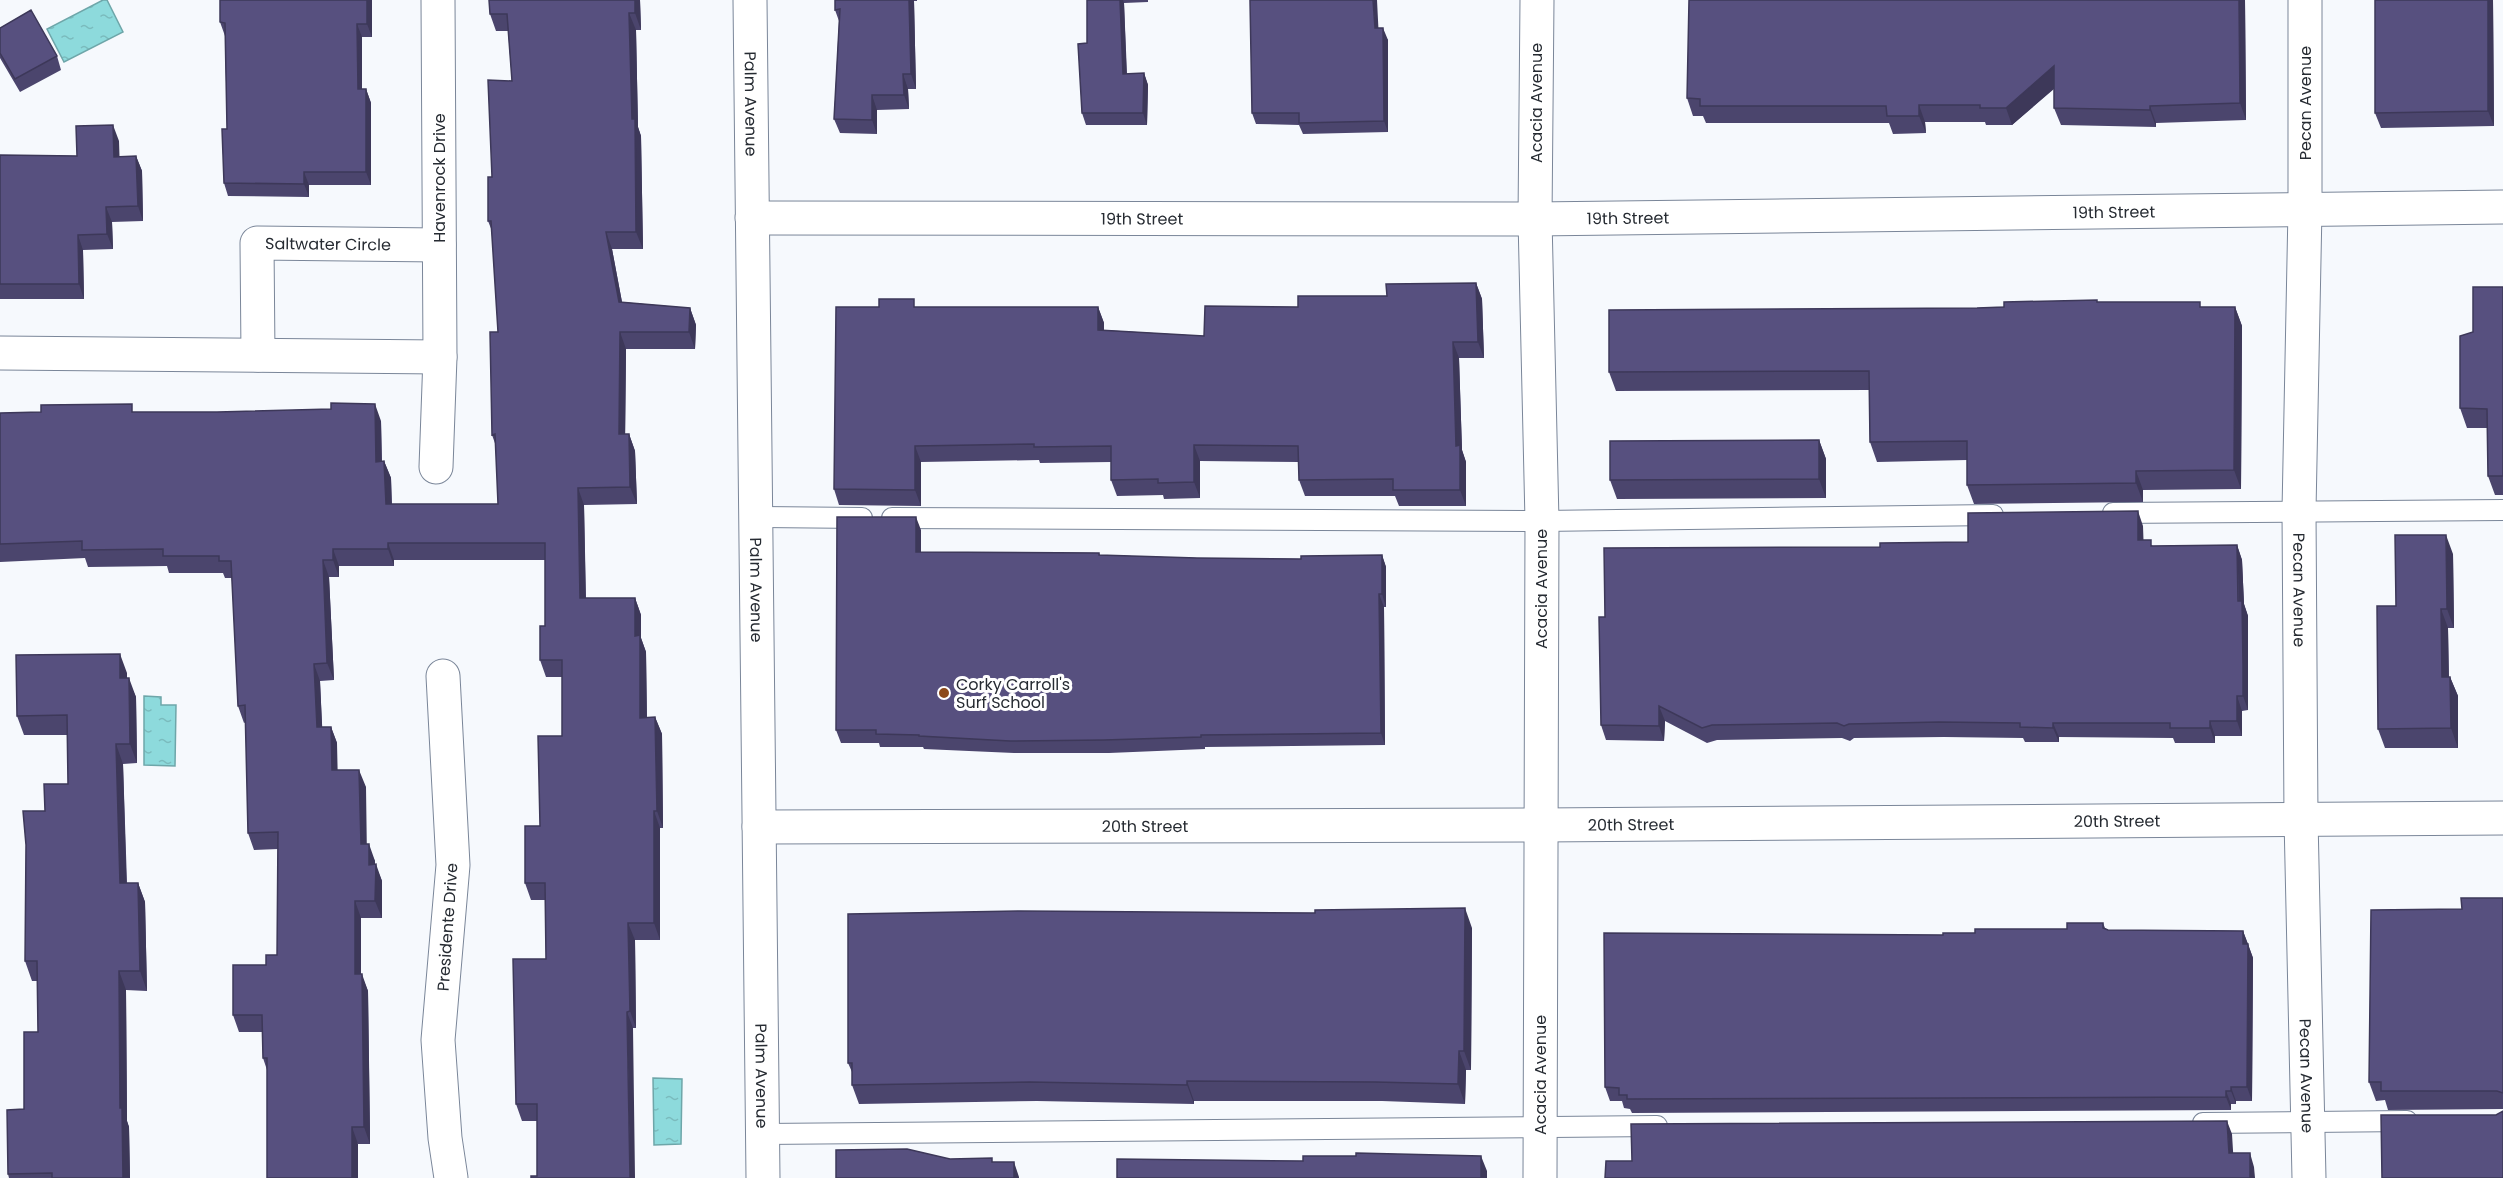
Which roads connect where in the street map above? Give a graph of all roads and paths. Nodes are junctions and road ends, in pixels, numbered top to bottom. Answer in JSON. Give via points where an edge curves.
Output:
{"nodes":[{"id":1,"x":438,"y":0,"type":"edge"},
{"id":2,"x":750,"y":0,"type":"edge"},
{"id":3,"x":1537,"y":0,"type":"edge"},
{"id":4,"x":2305,"y":0,"type":"edge"},
{"id":5,"x":2503,"y":207,"type":"edge"},
{"id":6,"x":2305,"y":208,"type":"junction"},
{"id":7,"x":752,"y":218,"type":"junction"},
{"id":8,"x":1535,"y":219,"type":"junction"},
{"id":9,"x":440,"y":245,"type":"junction"},
{"id":10,"x":0,"y":352,"type":"edge"},
{"id":11,"x":258,"y":355,"type":"junction"},
{"id":12,"x":440,"y":357,"type":"junction"},
{"id":13,"x":436,"y":467,"type":"dead end"},
{"id":14,"x":2503,"y":510,"type":"edge"},
{"id":15,"x":2299,"y":511,"type":"junction"},
{"id":16,"x":2098,"y":513,"type":"edge"},
{"id":17,"x":2015,"y":514,"type":"edge"},
{"id":18,"x":756,"y":517,"type":"junction"},
{"id":19,"x":1542,"y":521,"type":"junction"},
{"id":20,"x":443,"y":676,"type":"dead end"},
{"id":21,"x":2503,"y":818,"type":"edge"},
{"id":22,"x":2301,"y":819,"type":"junction"},
{"id":23,"x":1540,"y":825,"type":"junction"},
{"id":24,"x":759,"y":827,"type":"junction"},
{"id":25,"x":2423,"y":1121,"type":"edge"},
{"id":26,"x":2308,"y":1122,"type":"junction"},
{"id":27,"x":2188,"y":1123,"type":"edge"},
{"id":28,"x":1672,"y":1125,"type":"edge"},
{"id":29,"x":1541,"y":1126,"type":"junction"},
{"id":30,"x":763,"y":1134,"type":"junction"},
{"id":31,"x":451,"y":1178,"type":"edge"},
{"id":32,"x":764,"y":1178,"type":"edge"},
{"id":33,"x":1540,"y":1178,"type":"edge"},
{"id":34,"x":2309,"y":1178,"type":"edge"}],
"edges":[{"from":1,"to":9,"type":"street","name":"Havenrock Drive"},
{"from":2,"to":7,"type":"street","name":"Palm Avenue"},
{"from":3,"to":8,"type":"street","name":"Acacia Avenue"},
{"from":4,"to":6,"type":"street","name":"Pecan Avenue"},
{"from":5,"to":6,"type":"street","name":"19th Street"},
{"from":6,"to":8,"type":"street","name":"19th Street"},
{"from":6,"to":15,"type":"street","name":"Pecan Avenue"},
{"from":7,"to":8,"type":"street","name":"19th Street"},
{"from":7,"to":18,"type":"street","name":"Palm Avenue"},
{"from":8,"to":19,"type":"street","name":"Acacia Avenue"},
{"from":9,"to":11,"type":"street","name":"Saltwater Circle","via":[[257,243]]},
{"from":9,"to":12,"type":"street","name":"Havenrock Drive"},
{"from":10,"to":11,"type":"street"},
{"from":11,"to":12,"type":"street"},
{"from":12,"to":13,"type":"street","name":"Havenrock Drive"},
{"from":14,"to":15,"type":"lane"},
{"from":15,"to":16,"type":"lane"},
{"from":15,"to":22,"type":"street","name":"Pecan Avenue"},
{"from":17,"to":19,"type":"lane"},
{"from":18,"to":19,"type":"lane"},
{"from":18,"to":24,"type":"street","name":"Palm Avenue"},
{"from":19,"to":23,"type":"street","name":"Acacia Avenue"},
{"from":20,"to":31,"type":"street","name":"Presidente Drive","via":[[453,865],[438,1040]]},
{"from":21,"to":22,"type":"street","name":"20th Street"},
{"from":22,"to":23,"type":"street","name":"20th Street"},
{"from":22,"to":26,"type":"street","name":"Pecan Avenue"},
{"from":23,"to":24,"type":"street","name":"20th Street"},
{"from":23,"to":29,"type":"street","name":"Acacia Avenue"},
{"from":24,"to":30,"type":"street","name":"Palm Avenue"},
{"from":25,"to":26,"type":"lane"},
{"from":26,"to":27,"type":"lane"},
{"from":26,"to":34,"type":"street","name":"Pecan Avenue"},
{"from":28,"to":29,"type":"lane"},
{"from":29,"to":30,"type":"lane"},
{"from":29,"to":33,"type":"street","name":"Acacia Avenue"},
{"from":30,"to":32,"type":"street","name":"Palm Avenue"}]}
